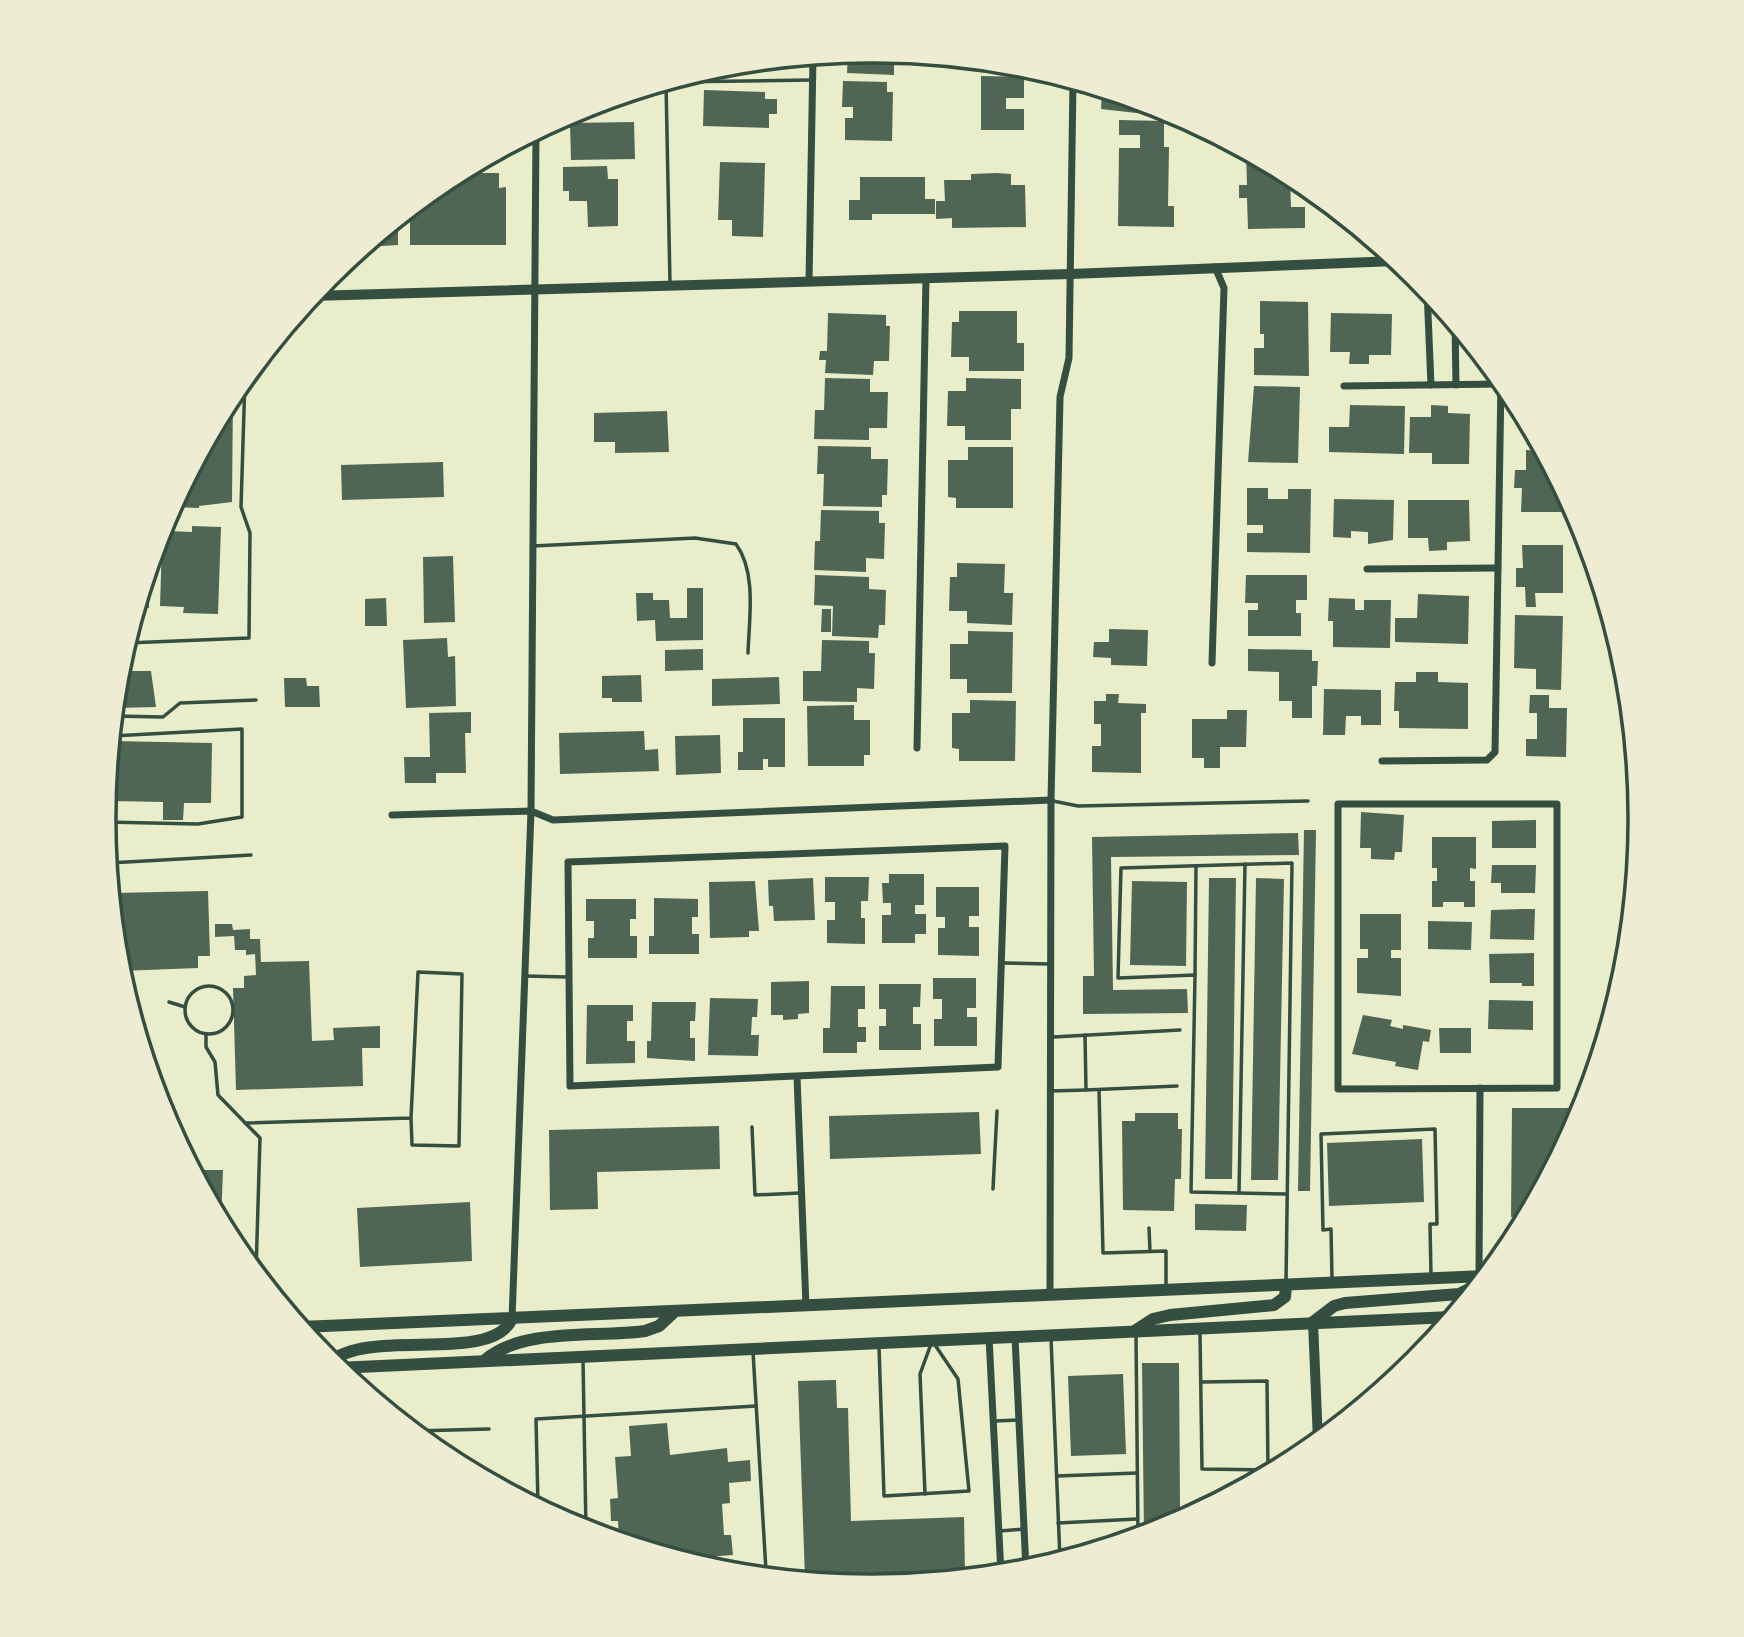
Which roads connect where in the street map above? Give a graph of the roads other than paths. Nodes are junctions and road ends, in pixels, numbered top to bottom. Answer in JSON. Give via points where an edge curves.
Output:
{"nodes":[{"id":1,"x":813,"y":66,"type":"edge"},
{"id":2,"x":812,"y":80,"type":"junction"},
{"id":3,"x":710,"y":81,"type":"edge"},
{"id":4,"x":1073,"y":90,"type":"edge"},
{"id":5,"x":667,"y":92,"type":"edge"},
{"id":6,"x":536,"y":142,"type":"edge"},
{"id":7,"x":1382,"y":261,"type":"edge"},
{"id":8,"x":1215,"y":267,"type":"junction"},
{"id":9,"x":1071,"y":274,"type":"junction"},
{"id":10,"x":926,"y":278,"type":"junction"},
{"id":11,"x":809,"y":282,"type":"junction"},
{"id":12,"x":670,"y":286,"type":"junction"},
{"id":13,"x":533,"y":290,"type":"junction"},
{"id":14,"x":327,"y":296,"type":"edge"},
{"id":15,"x":1428,"y":307,"type":"edge"},
{"id":16,"x":1455,"y":339,"type":"edge"},
{"id":17,"x":1489,"y":384,"type":"edge"},
{"id":18,"x":1431,"y":385,"type":"junction"},
{"id":19,"x":1456,"y":385,"type":"junction"},
{"id":20,"x":1344,"y":386,"type":"dead end"},
{"id":21,"x":244,"y":398,"type":"edge"},
{"id":22,"x":1501,"y":400,"type":"edge"},
{"id":23,"x":533,"y":546,"type":"junction"},
{"id":24,"x":1498,"y":568,"type":"junction"},
{"id":25,"x":1367,"y":569,"type":"dead end"},
{"id":26,"x":138,"y":643,"type":"edge"},
{"id":27,"x":748,"y":653,"type":"dead end"},
{"id":28,"x":1212,"y":663,"type":"dead end"},
{"id":29,"x":256,"y":700,"type":"dead end"},
{"id":30,"x":124,"y":716,"type":"edge"},
{"id":31,"x":121,"y":735,"type":"edge"},
{"id":32,"x":917,"y":748,"type":"dead end"},
{"id":33,"x":1382,"y":761,"type":"dead end"},
{"id":34,"x":1051,"y":800,"type":"junction"},
{"id":35,"x":1308,"y":801,"type":"dead end"},
{"id":36,"x":531,"y":811,"type":"junction"},
{"id":37,"x":392,"y":815,"type":"dead end"},
{"id":38,"x":116,"y":822,"type":"edge"},
{"id":39,"x":251,"y":855,"type":"dead end"},
{"id":40,"x":118,"y":863,"type":"edge"},
{"id":41,"x":1245,"y":864,"type":"junction"},
{"id":42,"x":1196,"y":866,"type":"junction"},
{"id":43,"x":1003,"y":963,"type":"junction"},
{"id":44,"x":1051,"y":964,"type":"junction"},
{"id":45,"x":524,"y":975,"type":"junction"},
{"id":46,"x":1195,"y":975,"type":"junction"},
{"id":47,"x":570,"y":977,"type":"junction"},
{"id":48,"x":169,"y":1002,"type":"dead end"},
{"id":49,"x":185,"y":1007,"type":"junction"},
{"id":50,"x":1180,"y":1030,"type":"dead end"},
{"id":51,"x":206,"y":1034,"type":"junction"},
{"id":52,"x":1085,"y":1035,"type":"junction"},
{"id":53,"x":1051,"y":1037,"type":"junction"},
{"id":54,"x":797,"y":1077,"type":"junction"},
{"id":55,"x":1177,"y":1086,"type":"dead end"},
{"id":56,"x":1480,"y":1088,"type":"junction"},
{"id":57,"x":1086,"y":1090,"type":"junction"},
{"id":58,"x":1099,"y":1090,"type":"junction"},
{"id":59,"x":1051,"y":1091,"type":"junction"},
{"id":60,"x":997,"y":1111,"type":"dead end"},
{"id":61,"x":411,"y":1118,"type":"junction"},
{"id":62,"x":245,"y":1122,"type":"junction"},
{"id":63,"x":752,"y":1127,"type":"dead end"},
{"id":64,"x":993,"y":1189,"type":"dead end"},
{"id":65,"x":802,"y":1193,"type":"junction"},
{"id":66,"x":1239,"y":1193,"type":"junction"},
{"id":67,"x":1287,"y":1194,"type":"junction"},
{"id":68,"x":1149,"y":1228,"type":"dead end"},
{"id":69,"x":1150,"y":1251,"type":"junction"},
{"id":70,"x":257,"y":1255,"type":"edge"},
{"id":71,"x":1482,"y":1263,"type":"edge"},
{"id":72,"x":1472,"y":1277,"type":"edge"},
{"id":73,"x":1431,"y":1280,"type":"junction"},
{"id":74,"x":1332,"y":1284,"type":"junction"},
{"id":75,"x":1286,"y":1286,"type":"junction"},
{"id":76,"x":1166,"y":1290,"type":"junction"},
{"id":77,"x":1050,"y":1294,"type":"junction"},
{"id":78,"x":1458,"y":1294,"type":"edge"},
{"id":79,"x":806,"y":1307,"type":"junction"},
{"id":80,"x":673,"y":1313,"type":"junction"},
{"id":81,"x":1440,"y":1317,"type":"edge"},
{"id":82,"x":512,"y":1319,"type":"junction"},
{"id":83,"x":1313,"y":1322,"type":"junction"},
{"id":84,"x":313,"y":1327,"type":"edge"},
{"id":85,"x":1199,"y":1328,"type":"junction"},
{"id":86,"x":1136,"y":1331,"type":"junction"},
{"id":87,"x":1051,"y":1335,"type":"junction"},
{"id":88,"x":1015,"y":1336,"type":"junction"},
{"id":89,"x":989,"y":1337,"type":"junction"},
{"id":90,"x":932,"y":1340,"type":"junction"},
{"id":91,"x":878,"y":1343,"type":"junction"},
{"id":92,"x":753,"y":1350,"type":"junction"},
{"id":93,"x":339,"y":1354,"type":"edge"},
{"id":94,"x":583,"y":1355,"type":"junction"},
{"id":95,"x":485,"y":1360,"type":"junction"},
{"id":96,"x":353,"y":1367,"type":"edge"},
{"id":97,"x":1200,"y":1382,"type":"junction"},
{"id":98,"x":756,"y":1406,"type":"junction"},
{"id":99,"x":584,"y":1415,"type":"junction"},
{"id":100,"x":1019,"y":1420,"type":"junction"},
{"id":101,"x":993,"y":1421,"type":"junction"},
{"id":102,"x":489,"y":1429,"type":"dead end"},
{"id":103,"x":1317,"y":1429,"type":"edge"},
{"id":104,"x":429,"y":1431,"type":"edge"},
{"id":105,"x":1271,"y":1460,"type":"edge"},
{"id":106,"x":1255,"y":1470,"type":"edge"},
{"id":107,"x":1137,"y":1473,"type":"junction"},
{"id":108,"x":1057,"y":1476,"type":"junction"},
{"id":109,"x":925,"y":1494,"type":"junction"},
{"id":110,"x":538,"y":1496,"type":"edge"},
{"id":111,"x":586,"y":1517,"type":"edge"},
{"id":112,"x":1137,"y":1519,"type":"junction"},
{"id":113,"x":1058,"y":1523,"type":"junction"},
{"id":114,"x":1137,"y":1525,"type":"edge"},
{"id":115,"x":1024,"y":1529,"type":"junction"},
{"id":116,"x":998,"y":1531,"type":"junction"},
{"id":117,"x":1059,"y":1550,"type":"edge"},
{"id":118,"x":1025,"y":1558,"type":"edge"},
{"id":119,"x":1000,"y":1563,"type":"edge"},
{"id":120,"x":766,"y":1567,"type":"edge"}],
"edges":[{"from":1,"to":2,"type":"street"},
{"from":2,"to":3,"type":"lane"},
{"from":2,"to":11,"type":"street"},
{"from":4,"to":9,"type":"street"},
{"from":5,"to":12,"type":"lane"},
{"from":6,"to":13,"type":"street"},
{"from":7,"to":8,"type":"street"},
{"from":8,"to":9,"type":"street"},
{"from":8,"to":28,"type":"street","via":[[1224,288]]},
{"from":9,"to":10,"type":"street"},
{"from":9,"to":34,"type":"street","via":[[1069,358],[1060,397]]},
{"from":10,"to":11,"type":"street"},
{"from":10,"to":32,"type":"street"},
{"from":11,"to":12,"type":"street"},
{"from":12,"to":13,"type":"street"},
{"from":13,"to":14,"type":"street"},
{"from":13,"to":23,"type":"street"},
{"from":15,"to":18,"type":"street"},
{"from":16,"to":19,"type":"street"},
{"from":17,"to":19,"type":"street"},
{"from":18,"to":19,"type":"street"},
{"from":18,"to":20,"type":"street"},
{"from":21,"to":26,"type":"lane","via":[[241,508],[250,533],[249,638]]},
{"from":22,"to":24,"type":"street"},
{"from":23,"to":27,"type":"lane","via":[[695,538],[736,544],[746,557]]},
{"from":23,"to":36,"type":"street"},
{"from":24,"to":25,"type":"street"},
{"from":24,"to":33,"type":"street","via":[[1495,752],[1487,760]]},
{"from":29,"to":30,"type":"lane","via":[[180,703],[163,717]]},
{"from":31,"to":38,"type":"lane","via":[[242,729],[242,817],[198,824]]},
{"from":34,"to":35,"type":"lane","via":[[1078,806]]},
{"from":34,"to":36,"type":"street","via":[[553,820]]},
{"from":34,"to":44,"type":"street"},
{"from":36,"to":37,"type":"street"},
{"from":36,"to":45,"type":"street"},
{"from":39,"to":40,"type":"lane"},
{"from":41,"to":42,"type":"lane"},
{"from":41,"to":66,"type":"lane"},
{"from":41,"to":67,"type":"lane","via":[[1292,863]]},
{"from":42,"to":46,"type":"lane"},
{"from":42,"to":46,"type":"lane","via":[[1121,868],[1118,978]]},
{"from":43,"to":44,"type":"lane"},
{"from":43,"to":47,"type":"street","via":[[1004,846],[568,862]]},
{"from":43,"to":54,"type":"street","via":[[998,1067]]},
{"from":44,"to":53,"type":"street"},
{"from":45,"to":47,"type":"lane"},
{"from":45,"to":82,"type":"street"},
{"from":46,"to":66,"type":"lane","via":[[1191,1192]]},
{"from":47,"to":54,"type":"street","via":[[570,1086]]},
{"from":48,"to":49,"type":"lane"},
{"from":49,"to":51,"type":"lane","via":[[188,1022]]},
{"from":49,"to":51,"type":"lane","via":[[191,993],[204,986],[226,992],[233,1005],[232,1020],[221,1031]]},
{"from":50,"to":52,"type":"lane"},
{"from":51,"to":62,"type":"lane","via":[[218,1095]]},
{"from":52,"to":53,"type":"lane"},
{"from":52,"to":57,"type":"lane"},
{"from":53,"to":59,"type":"street"},
{"from":54,"to":65,"type":"street"},
{"from":55,"to":58,"type":"lane"},
{"from":56,"to":56,"type":"street","via":[[1338,1089],[1338,804],[1557,804],[1557,1088]]},
{"from":56,"to":71,"type":"street"},
{"from":57,"to":58,"type":"lane"},
{"from":57,"to":59,"type":"lane"},
{"from":58,"to":69,"type":"lane","via":[[1103,1253]]},
{"from":59,"to":77,"type":"street"},
{"from":60,"to":64,"type":"lane"},
{"from":61,"to":61,"type":"lane","via":[[412,1145],[459,1146],[462,974],[418,972]]},
{"from":61,"to":62,"type":"lane"},
{"from":62,"to":70,"type":"lane","via":[[260,1138]]},
{"from":63,"to":65,"type":"lane","via":[[755,1195]]},
{"from":65,"to":79,"type":"street"},
{"from":66,"to":67,"type":"lane"},
{"from":67,"to":75,"type":"lane"},
{"from":68,"to":69,"type":"lane"},
{"from":69,"to":76,"type":"lane","via":[[1166,1251]]},
{"from":72,"to":73,"type":"main road"},
{"from":73,"to":74,"type":"main road"},
{"from":73,"to":74,"type":"lane","via":[[1430,1224],[1437,1224],[1435,1129],[1321,1134],[1323,1230],[1331,1229]]},
{"from":74,"to":75,"type":"main road"},
{"from":75,"to":76,"type":"main road"},
{"from":75,"to":86,"type":"main road","via":[[1285,1297],[1274,1305],[1170,1315],[1153,1319]]},
{"from":76,"to":77,"type":"main road"},
{"from":77,"to":79,"type":"main road"},
{"from":78,"to":83,"type":"main road","via":[[1345,1303]]},
{"from":79,"to":80,"type":"main road"},
{"from":80,"to":82,"type":"main road"},
{"from":80,"to":95,"type":"main road","via":[[645,1331],[535,1339],[506,1346]]},
{"from":81,"to":83,"type":"main road"},
{"from":82,"to":84,"type":"main road"},
{"from":82,"to":93,"type":"main road","via":[[500,1331],[478,1341],[369,1346]]},
{"from":83,"to":85,"type":"main road"},
{"from":83,"to":103,"type":"street"},
{"from":85,"to":86,"type":"main road"},
{"from":85,"to":97,"type":"lane"},
{"from":86,"to":87,"type":"main road"},
{"from":86,"to":107,"type":"lane"},
{"from":87,"to":88,"type":"main road"},
{"from":87,"to":108,"type":"lane"},
{"from":88,"to":89,"type":"main road"},
{"from":88,"to":100,"type":"street"},
{"from":89,"to":90,"type":"main road"},
{"from":89,"to":101,"type":"street"},
{"from":90,"to":91,"type":"main road"},
{"from":90,"to":109,"type":"lane","via":[[920,1374]]},
{"from":90,"to":109,"type":"lane","via":[[958,1380],[969,1491]]},
{"from":91,"to":92,"type":"main road"},
{"from":91,"to":109,"type":"lane","via":[[884,1496]]},
{"from":92,"to":94,"type":"main road"},
{"from":92,"to":98,"type":"lane"},
{"from":94,"to":95,"type":"main road"},
{"from":94,"to":99,"type":"lane"},
{"from":95,"to":96,"type":"main road"},
{"from":97,"to":105,"type":"lane","via":[[1267,1381]]},
{"from":97,"to":106,"type":"lane","via":[[1202,1469]]},
{"from":98,"to":99,"type":"lane"},
{"from":98,"to":120,"type":"lane"},
{"from":99,"to":110,"type":"lane","via":[[536,1419]]},
{"from":99,"to":111,"type":"lane"},
{"from":100,"to":101,"type":"lane"},
{"from":100,"to":115,"type":"street"},
{"from":101,"to":116,"type":"street"},
{"from":102,"to":104,"type":"lane"},
{"from":107,"to":108,"type":"lane"},
{"from":107,"to":112,"type":"lane"},
{"from":108,"to":113,"type":"lane"},
{"from":112,"to":113,"type":"lane"},
{"from":112,"to":114,"type":"lane"},
{"from":113,"to":117,"type":"lane"},
{"from":115,"to":116,"type":"lane"},
{"from":115,"to":118,"type":"street"},
{"from":116,"to":119,"type":"street"}]}
